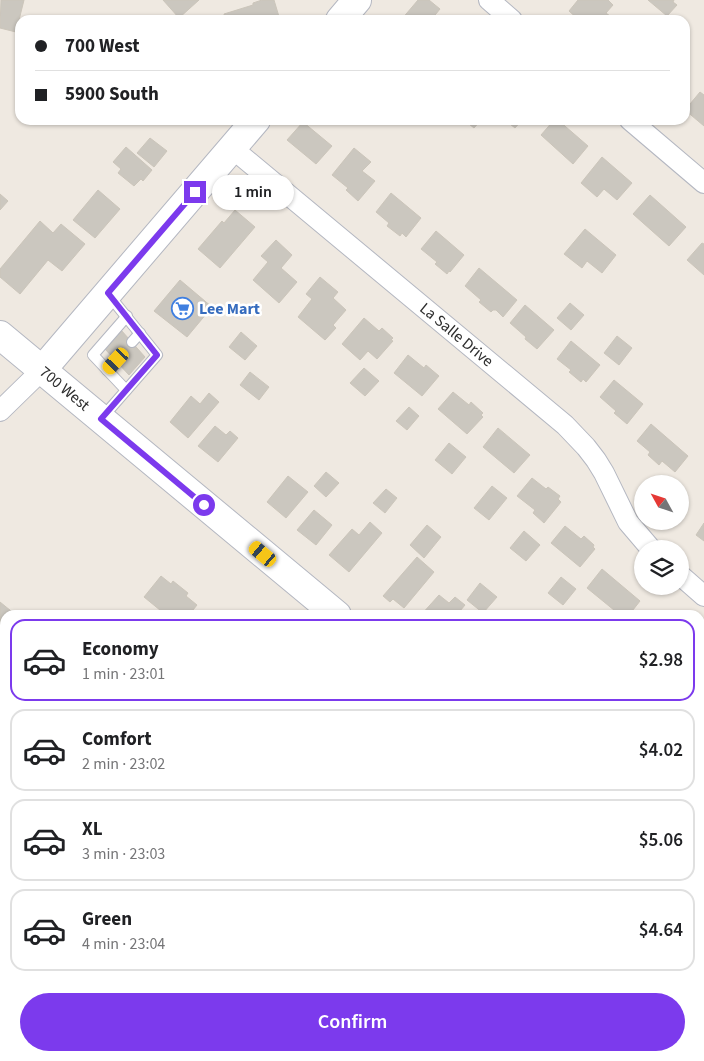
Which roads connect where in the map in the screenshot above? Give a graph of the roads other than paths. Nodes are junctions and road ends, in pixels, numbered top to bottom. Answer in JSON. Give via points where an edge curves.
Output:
{"nodes":[{"id":1,"x":357,"y":0,"type":"edge"},
{"id":2,"x":489,"y":0,"type":"edge"},
{"id":3,"x":344,"y":15,"type":"edge"},
{"id":4,"x":506,"y":15,"type":"edge"},
{"id":5,"x":252,"y":125,"type":"edge"},
{"id":6,"x":636,"y":125,"type":"edge"},
{"id":7,"x":232,"y":148,"type":"junction"},
{"id":8,"x":704,"y":183,"type":"edge"},
{"id":9,"x":108,"y":293,"type":"junction"},
{"id":10,"x":126,"y":316,"type":"junction"},
{"id":11,"x":140,"y":333,"type":"junction"},
{"id":12,"x":0,"y":335,"type":"edge"},
{"id":13,"x":132,"y":342,"type":"dead end"},
{"id":14,"x":116,"y":361,"type":"dead end"},
{"id":15,"x":42,"y":370,"type":"junction"},
{"id":16,"x":108,"y":370,"type":"junction"},
{"id":17,"x":126,"y":390,"type":"junction"},
{"id":18,"x":0,"y":411,"type":"edge"},
{"id":19,"x":101,"y":419,"type":"junction"},
{"id":20,"x":643,"y":540,"type":"edge"},
{"id":21,"x":689,"y":583,"type":"edge"},
{"id":22,"x":704,"y":596,"type":"edge"},
{"id":23,"x":331,"y":610,"type":"edge"}],
"edges":[{"from":1,"to":3,"type":"main road"},
{"from":2,"to":4,"type":"street"},
{"from":5,"to":7,"type":"main road"},
{"from":6,"to":8,"type":"street"},
{"from":7,"to":9,"type":"main road"},
{"from":7,"to":20,"type":"street","name":"La Salle Drive","via":[[565,425],[596,460],[628,522]]},
{"from":9,"to":10,"type":"lane"},
{"from":9,"to":15,"type":"main road"},
{"from":10,"to":11,"type":"lane"},
{"from":10,"to":16,"type":"lane","via":[[93,355]]},
{"from":11,"to":13,"type":"lane"},
{"from":11,"to":17,"type":"lane","via":[[157,355]]},
{"from":12,"to":15,"type":"main road","name":"700 West"},
{"from":14,"to":16,"type":"lane"},
{"from":15,"to":18,"type":"street"},
{"from":15,"to":19,"type":"main road","name":"700 West"},
{"from":16,"to":17,"type":"lane"},
{"from":17,"to":19,"type":"lane"},
{"from":19,"to":23,"type":"main road","name":"700 West"},
{"from":21,"to":22,"type":"street"}]}
